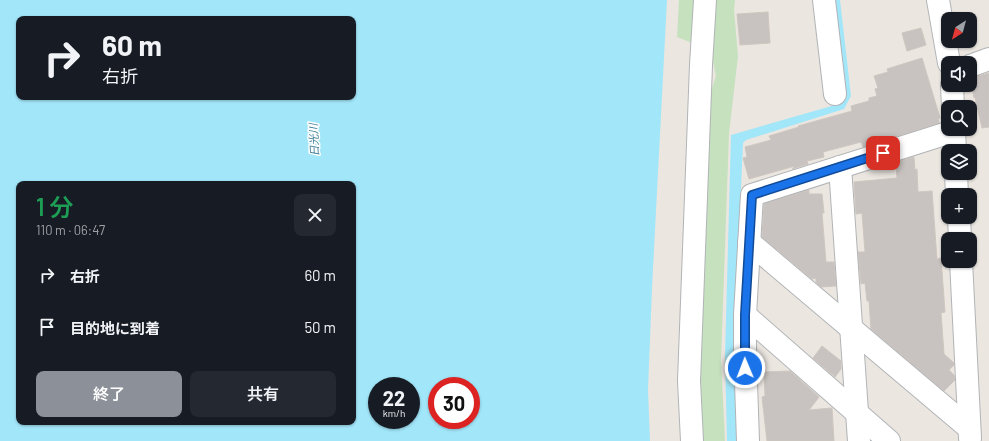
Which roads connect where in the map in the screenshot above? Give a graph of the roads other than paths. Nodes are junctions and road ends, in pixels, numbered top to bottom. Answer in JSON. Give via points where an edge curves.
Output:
{"nodes":[{"id":1,"x":705,"y":0,"type":"edge"},
{"id":2,"x":824,"y":0,"type":"edge"},
{"id":3,"x":938,"y":0,"type":"edge"},
{"id":4,"x":948,"y":56,"type":"edge"},
{"id":5,"x":989,"y":59,"type":"edge"},
{"id":6,"x":977,"y":63,"type":"edge"},
{"id":7,"x":835,"y":94,"type":"dead end"},
{"id":8,"x":954,"y":137,"type":"edge"},
{"id":9,"x":840,"y":167,"type":"junction"},
{"id":10,"x":749,"y":242,"type":"junction"},
{"id":11,"x":961,"y":268,"type":"edge"},
{"id":12,"x":745,"y":315,"type":"junction"},
{"id":13,"x":850,"y":328,"type":"junction"},
{"id":14,"x":857,"y":412,"type":"junction"},
{"id":15,"x":970,"y":435,"type":"edge"},
{"id":16,"x":692,"y":441,"type":"edge"},
{"id":17,"x":748,"y":441,"type":"edge"},
{"id":18,"x":859,"y":441,"type":"edge"},
{"id":19,"x":889,"y":441,"type":"edge"}],
"edges":[{"from":1,"to":16,"type":"street","via":[[690,381]]},
{"from":2,"to":7,"type":"street"},
{"from":3,"to":4,"type":"street"},
{"from":5,"to":6,"type":"street"},
{"from":8,"to":9,"type":"street"},
{"from":9,"to":10,"type":"street","via":[[752,195]]},
{"from":9,"to":13,"type":"street"},
{"from":10,"to":12,"type":"street"},
{"from":10,"to":13,"type":"street"},
{"from":11,"to":15,"type":"street"},
{"from":12,"to":14,"type":"street"},
{"from":12,"to":17,"type":"street"},
{"from":13,"to":14,"type":"street"},
{"from":13,"to":15,"type":"street"},
{"from":14,"to":18,"type":"street"},
{"from":14,"to":19,"type":"street"}]}
